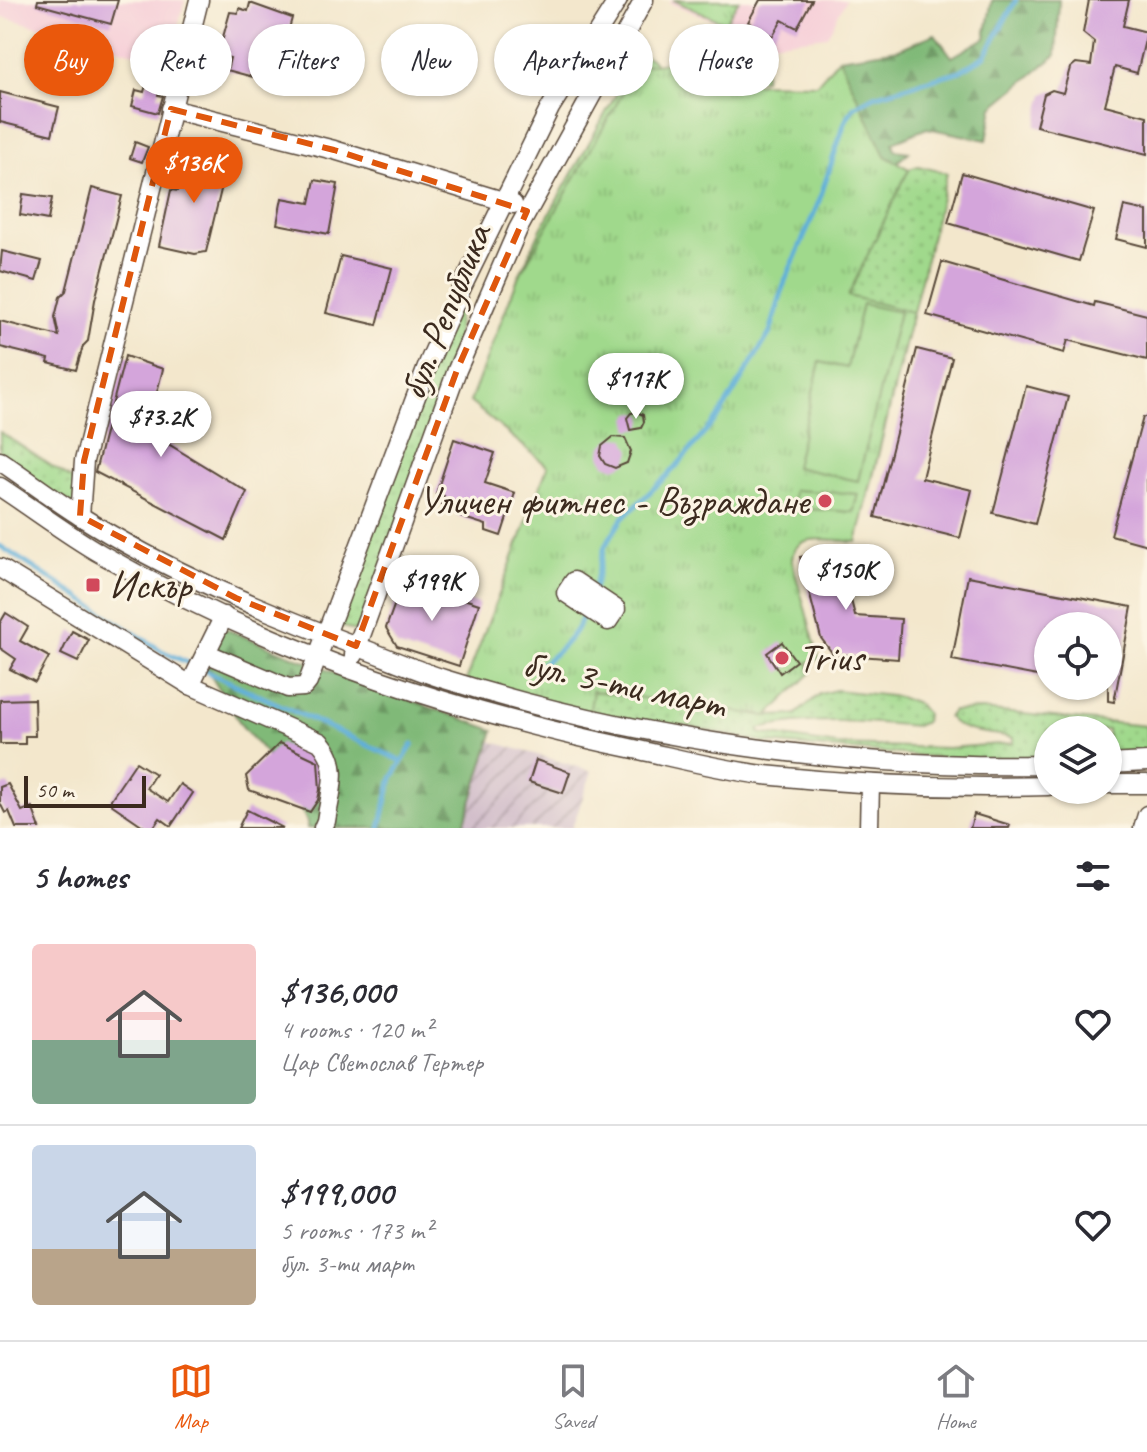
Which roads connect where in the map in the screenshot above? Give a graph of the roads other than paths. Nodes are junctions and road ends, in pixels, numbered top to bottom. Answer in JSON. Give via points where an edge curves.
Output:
{"nodes":[{"id":1,"x":199,"y":0,"type":"edge"},
{"id":2,"x":618,"y":0,"type":"edge"},
{"id":3,"x":644,"y":0,"type":"edge"},
{"id":4,"x":171,"y":109,"type":"junction"},
{"id":5,"x":504,"y":199,"type":"junction"},
{"id":6,"x":527,"y":211,"type":"junction"},
{"id":7,"x":0,"y":461,"type":"edge"},
{"id":8,"x":0,"y":487,"type":"edge"},
{"id":9,"x":80,"y":516,"type":"junction"},
{"id":10,"x":0,"y":568,"type":"edge"},
{"id":11,"x":224,"y":616,"type":"junction"},
{"id":12,"x":327,"y":636,"type":"junction"},
{"id":13,"x":356,"y":646,"type":"junction"},
{"id":14,"x":319,"y":658,"type":"junction"},
{"id":15,"x":199,"y":668,"type":"junction"},
{"id":16,"x":349,"y":669,"type":"junction"},
{"id":17,"x":1147,"y":762,"type":"edge"},
{"id":18,"x":1122,"y":763,"type":"edge"},
{"id":19,"x":1034,"y":765,"type":"edge"},
{"id":20,"x":870,"y":784,"type":"junction"},
{"id":21,"x":1122,"y":784,"type":"edge"},
{"id":22,"x":1147,"y":784,"type":"edge"},
{"id":23,"x":1034,"y":786,"type":"edge"},
{"id":24,"x":1147,"y":815,"type":"edge"},
{"id":25,"x":323,"y":828,"type":"edge"},
{"id":26,"x":869,"y":828,"type":"edge"},
{"id":27,"x":1143,"y":828,"type":"edge"}],
"edges":[{"from":1,"to":4,"type":"street"},
{"from":2,"to":5,"type":"street","name":"бул. Република","via":[[550,108]]},
{"from":3,"to":6,"type":"street","name":"бул. Република"},
{"from":4,"to":5,"type":"street"},
{"from":4,"to":9,"type":"street","via":[[84,461]]},
{"from":5,"to":6,"type":"street"},
{"from":5,"to":12,"type":"street","name":"бул. Република","via":[[429,362]]},
{"from":6,"to":13,"type":"street","name":"бул. Република","via":[[457,370]]},
{"from":7,"to":9,"type":"street","name":"бул. 3-ти март"},
{"from":8,"to":11,"type":"street","name":"бул. 3-ти март","via":[[101,553]]},
{"from":9,"to":12,"type":"street","name":"бул. 3-ти март","via":[[236,598]]},
{"from":10,"to":15,"type":"street","via":[[141,657]]},
{"from":11,"to":14,"type":"street","name":"бул. 3-ти март"},
{"from":11,"to":15,"type":"street"},
{"from":12,"to":13,"type":"street","name":"бул. 3-ти март"},
{"from":12,"to":14,"type":"street","name":"бул. Република"},
{"from":13,"to":16,"type":"street","name":"бул. Република"},
{"from":13,"to":19,"type":"street","name":"бул. 3-ти март","via":[[442,679],[530,704],[701,740],[881,761]]},
{"from":14,"to":15,"type":"street","name":"бул. Република","via":[[308,682],[295,689]]},
{"from":14,"to":16,"type":"street","name":"бул. 3-ти март"},
{"from":15,"to":25,"type":"street","via":[[320,742],[331,754],[334,771]]},
{"from":16,"to":20,"type":"street","name":"бул. 3-ти март","via":[[606,744],[761,775]]},
{"from":17,"to":18,"type":"street"},
{"from":20,"to":23,"type":"street","name":"бул. 3-ти март"},
{"from":20,"to":26,"type":"street"},
{"from":21,"to":22,"type":"street"},
{"from":24,"to":27,"type":"street"}]}
